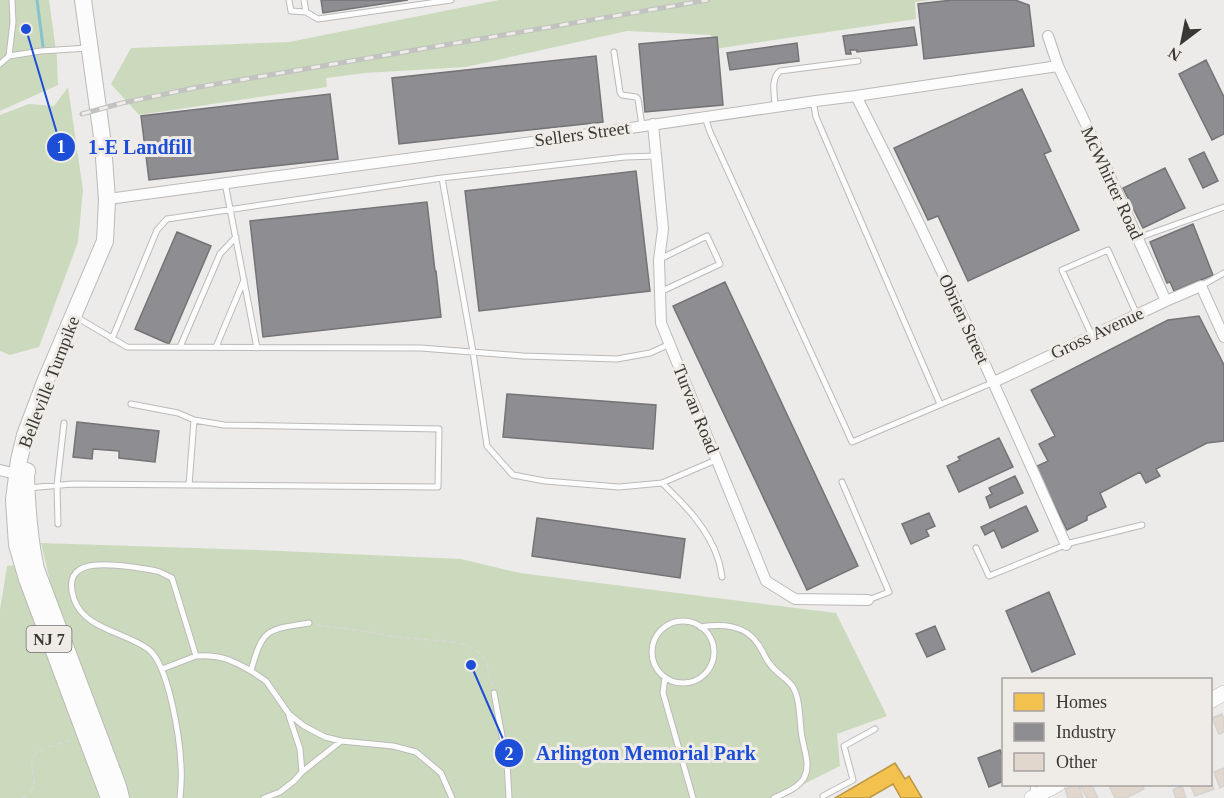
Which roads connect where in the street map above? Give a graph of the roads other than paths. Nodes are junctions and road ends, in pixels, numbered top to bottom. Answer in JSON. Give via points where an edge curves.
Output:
{"nodes":[{"id":1,"x":12,"y":0,"type":"edge"},
{"id":2,"x":83,"y":0,"type":"edge"},
{"id":3,"x":289,"y":0,"type":"edge"},
{"id":4,"x":304,"y":0,"type":"edge"},
{"id":5,"x":451,"y":0,"type":"edge"},
{"id":6,"x":306,"y":12,"type":"junction"},
{"id":7,"x":1048,"y":36,"type":"dead end"},
{"id":8,"x":90,"y":48,"type":"junction"},
{"id":9,"x":614,"y":52,"type":"dead end"},
{"id":10,"x":9,"y":56,"type":"junction"},
{"id":11,"x":858,"y":61,"type":"dead end"},
{"id":12,"x":0,"y":64,"type":"edge"},
{"id":13,"x":1058,"y":66,"type":"junction"},
{"id":14,"x":856,"y":96,"type":"junction"},
{"id":15,"x":813,"y":101,"type":"junction"},
{"id":16,"x":775,"y":107,"type":"junction"},
{"id":17,"x":705,"y":117,"type":"junction"},
{"id":18,"x":648,"y":125,"type":"junction"},
{"id":19,"x":656,"y":156,"type":"junction"},
{"id":20,"x":442,"y":178,"type":"junction"},
{"id":21,"x":225,"y":183,"type":"junction"},
{"id":22,"x":106,"y":200,"type":"junction"},
{"id":23,"x":1224,"y":207,"type":"edge"},
{"id":24,"x":231,"y":210,"type":"junction"},
{"id":25,"x":236,"y":237,"type":"junction"},
{"id":26,"x":1138,"y":238,"type":"junction"},
{"id":27,"x":659,"y":260,"type":"junction"},
{"id":28,"x":1224,"y":273,"type":"edge"},
{"id":29,"x":91,"y":276,"type":"junction"},
{"id":30,"x":244,"y":279,"type":"junction"},
{"id":31,"x":1201,"y":286,"type":"junction"},
{"id":32,"x":660,"y":292,"type":"junction"},
{"id":33,"x":1166,"y":301,"type":"junction"},
{"id":34,"x":1137,"y":315,"type":"junction"},
{"id":35,"x":78,"y":318,"type":"junction"},
{"id":36,"x":1092,"y":336,"type":"junction"},
{"id":37,"x":1224,"y":337,"type":"edge"},
{"id":38,"x":112,"y":339,"type":"junction"},
{"id":39,"x":670,"y":344,"type":"junction"},
{"id":40,"x":180,"y":347,"type":"junction"},
{"id":41,"x":216,"y":347,"type":"junction"},
{"id":42,"x":257,"y":348,"type":"junction"},
{"id":43,"x":473,"y":352,"type":"junction"},
{"id":44,"x":994,"y":382,"type":"junction"},
{"id":45,"x":131,"y":404,"type":"dead end"},
{"id":46,"x":940,"y":404,"type":"junction"},
{"id":47,"x":194,"y":420,"type":"junction"},
{"id":48,"x":64,"y":423,"type":"dead end"},
{"id":49,"x":716,"y":460,"type":"junction"},
{"id":50,"x":17,"y":477,"type":"edge"},
{"id":51,"x":842,"y":482,"type":"dead end"},
{"id":52,"x":662,"y":483,"type":"junction"},
{"id":53,"x":57,"y":485,"type":"junction"},
{"id":54,"x":189,"y":485,"type":"junction"},
{"id":55,"x":58,"y":524,"type":"dead end"},
{"id":56,"x":1142,"y":525,"type":"dead end"},
{"id":57,"x":1066,"y":545,"type":"junction"},
{"id":58,"x":976,"y":548,"type":"dead end"},
{"id":59,"x":722,"y":577,"type":"dead end"},
{"id":60,"x":868,"y":600,"type":"joint"},
{"id":61,"x":309,"y":623,"type":"road end"},
{"id":62,"x":700,"y":627,"type":"junction"},
{"id":63,"x":196,"y":656,"type":"junction"},
{"id":64,"x":162,"y":669,"type":"junction"},
{"id":65,"x":251,"y":671,"type":"junction"},
{"id":66,"x":665,"y":677,"type":"junction"},
{"id":67,"x":494,"y":693,"type":"road end"},
{"id":68,"x":289,"y":714,"type":"junction"},
{"id":69,"x":875,"y":729,"type":"dead end"},
{"id":70,"x":341,"y":741,"type":"junction"},
{"id":71,"x":302,"y":772,"type":"junction"},
{"id":72,"x":509,"y":797,"type":"edge"},
{"id":73,"x":821,"y":797,"type":"edge"},
{"id":74,"x":109,"y":798,"type":"edge"},
{"id":75,"x":121,"y":798,"type":"edge"},
{"id":76,"x":180,"y":798,"type":"edge"},
{"id":77,"x":264,"y":798,"type":"edge"},
{"id":78,"x":452,"y":798,"type":"edge"},
{"id":79,"x":693,"y":798,"type":"edge"},
{"id":80,"x":774,"y":798,"type":"edge"}],
"edges":[{"from":1,"to":10,"type":"lane"},
{"from":2,"to":8,"type":"main road","name":"Belleville Turnpike","number":"NJ 7"},
{"from":3,"to":6,"type":"lane","via":[[291,11]]},
{"from":4,"to":6,"type":"lane"},
{"from":5,"to":6,"type":"lane","via":[[318,19]]},
{"from":7,"to":13,"type":"street","name":"McWhirter Road"},
{"from":8,"to":10,"type":"lane"},
{"from":8,"to":22,"type":"main road","name":"Belleville Turnpike","number":"NJ 7"},
{"from":9,"to":18,"type":"lane","via":[[620,92],[638,99]]},
{"from":10,"to":12,"type":"lane"},
{"from":11,"to":16,"type":"lane","via":[[780,71],[774,79]]},
{"from":13,"to":14,"type":"street","name":"Sellers Street"},
{"from":13,"to":26,"type":"street","name":"McWhirter Road"},
{"from":14,"to":15,"type":"street","name":"Sellers Street"},
{"from":14,"to":44,"type":"street","name":"Obrien Street"},
{"from":15,"to":16,"type":"street","name":"Sellers Street"},
{"from":15,"to":46,"type":"lane","via":[[828,146]]},
{"from":16,"to":17,"type":"street","name":"Sellers Street"},
{"from":17,"to":18,"type":"street","name":"Sellers Street"},
{"from":17,"to":46,"type":"lane","via":[[852,442]]},
{"from":18,"to":19,"type":"street","name":"Turvan Road"},
{"from":18,"to":21,"type":"street","name":"Sellers Street"},
{"from":19,"to":20,"type":"lane"},
{"from":19,"to":27,"type":"street","name":"Turvan Road","via":[[663,229]]},
{"from":20,"to":24,"type":"lane"},
{"from":20,"to":43,"type":"lane"},
{"from":21,"to":22,"type":"street","name":"Sellers Street"},
{"from":21,"to":24,"type":"lane"},
{"from":22,"to":29,"type":"main road","name":"Belleville Turnpike","number":"NJ 7","via":[[105,241]]},
{"from":23,"to":26,"type":"lane"},
{"from":24,"to":25,"type":"lane"},
{"from":24,"to":38,"type":"lane","via":[[167,219],[157,230]]},
{"from":25,"to":30,"type":"lane"},
{"from":25,"to":40,"type":"lane","via":[[220,254]]},
{"from":26,"to":33,"type":"street","name":"McWhirter Road"},
{"from":27,"to":32,"type":"street","name":"Turvan Road"},
{"from":27,"to":32,"type":"lane","via":[[707,236],[720,264]]},
{"from":28,"to":31,"type":"lane"},
{"from":29,"to":35,"type":"main road","name":"Belleville Turnpike","number":"NJ 7"},
{"from":29,"to":50,"type":"main road","name":"Belleville Turnpike","number":"NJ 7","via":[[25,435]]},
{"from":30,"to":41,"type":"lane"},
{"from":30,"to":42,"type":"lane"},
{"from":31,"to":33,"type":"street","name":"Gross Avenue"},
{"from":31,"to":37,"type":"street"},
{"from":32,"to":39,"type":"street","name":"Turvan Road","via":[[660,323]]},
{"from":33,"to":34,"type":"street","name":"Gross Avenue"},
{"from":34,"to":36,"type":"street","name":"Gross Avenue"},
{"from":34,"to":36,"type":"lane","via":[[1108,250],[1062,270]]},
{"from":35,"to":38,"type":"lane"},
{"from":35,"to":50,"type":"main road","name":"Belleville Turnpike","number":"NJ 7"},
{"from":36,"to":44,"type":"street","name":"Gross Avenue"},
{"from":38,"to":40,"type":"lane","via":[[127,347]]},
{"from":39,"to":43,"type":"lane","via":[[650,353],[617,359]]},
{"from":39,"to":49,"type":"street","name":"Turvan Road"},
{"from":40,"to":41,"type":"lane"},
{"from":41,"to":42,"type":"lane"},
{"from":42,"to":43,"type":"lane","via":[[421,348]]},
{"from":43,"to":52,"type":"lane","via":[[487,446],[513,475],[619,487]]},
{"from":44,"to":46,"type":"lane"},
{"from":44,"to":57,"type":"street","name":"Obrien Street"},
{"from":45,"to":47,"type":"lane"},
{"from":47,"to":54,"type":"lane"},
{"from":47,"to":54,"type":"lane","via":[[224,425],[439,429],[438,488]]},
{"from":48,"to":53,"type":"lane"},
{"from":49,"to":52,"type":"lane"},
{"from":49,"to":60,"type":"street","name":"Turvan Road","via":[[766,582],[795,599]]},
{"from":50,"to":53,"type":"lane"},
{"from":50,"to":74,"type":"main road","name":"Belleville Turnpike","number":"NJ 7","via":[[17,545]]},
{"from":50,"to":75,"type":"main road","name":"Belleville Turnpike","number":"NJ 7","via":[[36,569]]},
{"from":51,"to":60,"type":"lane","via":[[889,592]]},
{"from":52,"to":59,"type":"lane","via":[[703,527]]},
{"from":53,"to":54,"type":"lane"},
{"from":53,"to":55,"type":"lane"},
{"from":56,"to":57,"type":"lane"},
{"from":57,"to":58,"type":"lane","via":[[989,576]]},
{"from":61,"to":65,"type":"lane","via":[[269,632],[261,640]]},
{"from":62,"to":66,"type":"lane","via":[[676,621],[658,633],[651,653]]},
{"from":62,"to":66,"type":"lane","via":[[713,646],[714,656],[706,673],[689,682],[678,683]]},
{"from":62,"to":80,"type":"lane","via":[[727,625],[751,636],[772,667],[793,687],[807,772],[800,784]]},
{"from":63,"to":64,"type":"lane"},
{"from":63,"to":64,"type":"lane","via":[[172,579],[160,572],[100,563],[76,572],[71,583],[82,614],[150,650]]},
{"from":63,"to":65,"type":"lane","via":[[232,660]]},
{"from":64,"to":76,"type":"lane","via":[[178,734]]},
{"from":65,"to":68,"type":"lane","via":[[266,681]]},
{"from":66,"to":79,"type":"lane","via":[[663,693]]},
{"from":67,"to":72,"type":"lane"},
{"from":68,"to":70,"type":"lane","via":[[325,737]]},
{"from":68,"to":71,"type":"lane","via":[[300,749]]},
{"from":69,"to":73,"type":"lane","via":[[844,746],[853,780]]},
{"from":70,"to":71,"type":"lane"},
{"from":70,"to":78,"type":"lane","via":[[416,752],[441,773]]},
{"from":71,"to":77,"type":"lane","via":[[280,792]]}]}
